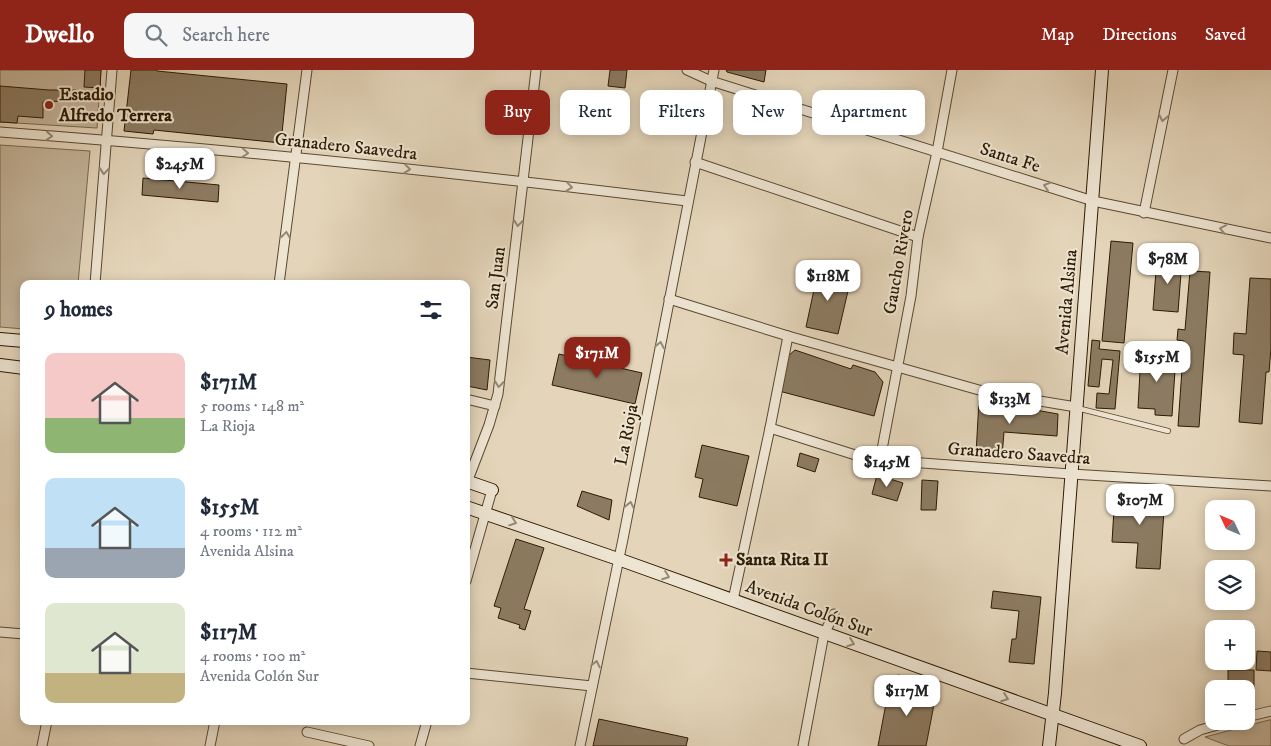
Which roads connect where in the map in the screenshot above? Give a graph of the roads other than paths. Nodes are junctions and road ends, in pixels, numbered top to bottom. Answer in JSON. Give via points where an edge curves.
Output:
{"nodes":[{"id":1,"x":112,"y":70,"type":"edge"},
{"id":2,"x":307,"y":70,"type":"edge"},
{"id":3,"x":536,"y":70,"type":"edge"},
{"id":4,"x":687,"y":70,"type":"edge"},
{"id":5,"x":714,"y":70,"type":"edge"},
{"id":6,"x":952,"y":70,"type":"edge"},
{"id":7,"x":1102,"y":70,"type":"edge"},
{"id":8,"x":1173,"y":70,"type":"edge"},
{"id":9,"x":711,"y":81,"type":"junction"},
{"id":10,"x":0,"y":132,"type":"edge"},
{"id":11,"x":107,"y":140,"type":"junction"},
{"id":12,"x":937,"y":152,"type":"junction"},
{"id":13,"x":296,"y":158,"type":"junction"},
{"id":14,"x":695,"y":162,"type":"junction"},
{"id":15,"x":524,"y":181,"type":"junction"},
{"id":16,"x":687,"y":201,"type":"junction"},
{"id":17,"x":1093,"y":201,"type":"junction"},
{"id":18,"x":1144,"y":213,"type":"junction"},
{"id":19,"x":918,"y":237,"type":"junction"},
{"id":20,"x":1271,"y":238,"type":"edge"},
{"id":21,"x":95,"y":280,"type":"edge"},
{"id":22,"x":281,"y":280,"type":"edge"},
{"id":23,"x":669,"y":299,"type":"junction"},
{"id":24,"x":788,"y":336,"type":"junction"},
{"id":25,"x":0,"y":339,"type":"edge"},
{"id":26,"x":20,"y":342,"type":"edge"},
{"id":27,"x":0,"y":366,"type":"edge"},
{"id":28,"x":897,"y":367,"type":"junction"},
{"id":29,"x":20,"y":368,"type":"edge"},
{"id":30,"x":470,"y":400,"type":"edge"},
{"id":31,"x":495,"y":406,"type":"junction"},
{"id":32,"x":1076,"y":407,"type":"junction"},
{"id":33,"x":770,"y":428,"type":"junction"},
{"id":34,"x":1168,"y":431,"type":"dead end"},
{"id":35,"x":880,"y":460,"type":"junction"},
{"id":36,"x":470,"y":474,"type":"edge"},
{"id":37,"x":1071,"y":474,"type":"junction"},
{"id":38,"x":470,"y":483,"type":"edge"},
{"id":39,"x":1271,"y":486,"type":"edge"},
{"id":40,"x":492,"y":490,"type":"joint"},
{"id":41,"x":470,"y":508,"type":"edge"},
{"id":42,"x":486,"y":512,"type":"junction"},
{"id":43,"x":618,"y":559,"type":"junction"},
{"id":44,"x":470,"y":567,"type":"edge"},
{"id":45,"x":733,"y":600,"type":"junction"},
{"id":46,"x":834,"y":614,"type":"dead end"},
{"id":47,"x":0,"y":632,"type":"edge"},
{"id":48,"x":20,"y":634,"type":"edge"},
{"id":49,"x":824,"y":634,"type":"junction"},
{"id":50,"x":470,"y":672,"type":"edge"},
{"id":51,"x":592,"y":686,"type":"junction"},
{"id":52,"x":1271,"y":712,"type":"edge"},
{"id":53,"x":1052,"y":714,"type":"junction"},
{"id":54,"x":1255,"y":715,"type":"edge"},
{"id":55,"x":47,"y":725,"type":"edge"},
{"id":56,"x":214,"y":725,"type":"edge"},
{"id":57,"x":426,"y":725,"type":"edge"},
{"id":58,"x":1205,"y":729,"type":"edge"},
{"id":59,"x":307,"y":732,"type":"dead end"},
{"id":60,"x":1184,"y":739,"type":"dead end"},
{"id":61,"x":42,"y":746,"type":"edge"},
{"id":62,"x":210,"y":746,"type":"edge"},
{"id":63,"x":368,"y":746,"type":"edge"},
{"id":64,"x":420,"y":746,"type":"edge"},
{"id":65,"x":580,"y":746,"type":"edge"},
{"id":66,"x":803,"y":746,"type":"edge"},
{"id":67,"x":1049,"y":746,"type":"edge"},
{"id":68,"x":1140,"y":746,"type":"edge"}],
"edges":[{"from":1,"to":11,"type":"street"},
{"from":2,"to":13,"type":"street"},
{"from":3,"to":15,"type":"street","name":"San Juan"},
{"from":4,"to":9,"type":"street","name":"Santa Fe"},
{"from":5,"to":9,"type":"street","name":"La Rioja"},
{"from":6,"to":12,"type":"street","name":"Gaucho Rivero"},
{"from":7,"to":17,"type":"main road","name":"Avenida Alsina"},
{"from":8,"to":18,"type":"street","one_way":true},
{"from":9,"to":12,"type":"street","name":"Santa Fe"},
{"from":9,"to":14,"type":"street","name":"La Rioja"},
{"from":10,"to":11,"type":"street","name":"Granadero Saavedra","one_way":true},
{"from":11,"to":13,"type":"street","name":"Granadero Saavedra","one_way":true},
{"from":11,"to":21,"type":"street","one_way":true},
{"from":17,"to":12,"type":"street","name":"Santa Fe","one_way":true},
{"from":12,"to":19,"type":"street","name":"Gaucho Rivero"},
{"from":13,"to":15,"type":"street","name":"Granadero Saavedra","one_way":true},
{"from":22,"to":13,"type":"street","one_way":true},
{"from":14,"to":16,"type":"street","name":"La Rioja"},
{"from":14,"to":19,"type":"street"},
{"from":15,"to":16,"type":"street","name":"Granadero Saavedra","one_way":true},
{"from":15,"to":31,"type":"street","name":"San Juan","one_way":true},
{"from":16,"to":23,"type":"street","name":"La Rioja"},
{"from":17,"to":18,"type":"street","name":"Santa Fe"},
{"from":17,"to":32,"type":"main road","name":"Avenida Alsina"},
{"from":20,"to":18,"type":"street","name":"Santa Fe","one_way":true},
{"from":19,"to":28,"type":"street","name":"Gaucho Rivero"},
{"from":23,"to":24,"type":"street"},
{"from":43,"to":23,"type":"street","name":"La Rioja","one_way":true},
{"from":24,"to":28,"type":"street"},
{"from":24,"to":33,"type":"street"},
{"from":25,"to":26,"type":"main road"},
{"from":27,"to":29,"type":"main road"},
{"from":28,"to":32,"type":"street","via":[[986,392]]},
{"from":28,"to":35,"type":"street","name":"Gaucho Rivero"},
{"from":30,"to":31,"type":"street"},
{"from":31,"to":36,"type":"street","name":"San Juan"},
{"from":32,"to":34,"type":"lane"},
{"from":32,"to":37,"type":"main road","name":"Avenida Alsina"},
{"from":33,"to":35,"type":"street","name":"Granadero Saavedra"},
{"from":33,"to":45,"type":"street"},
{"from":35,"to":37,"type":"street","name":"Granadero Saavedra"},
{"from":37,"to":39,"type":"street","name":"Granadero Saavedra"},
{"from":37,"to":53,"type":"main road","name":"Avenida Alsina"},
{"from":38,"to":40,"type":"main road"},
{"from":40,"to":42,"type":"street"},
{"from":41,"to":42,"type":"main road","name":"Avenida Colón Sur"},
{"from":42,"to":43,"type":"main road","name":"Avenida Colón Sur","one_way":true},
{"from":42,"to":44,"type":"street"},
{"from":43,"to":45,"type":"main road","name":"Avenida Colón Sur","one_way":true},
{"from":51,"to":43,"type":"street","name":"La Rioja","one_way":true},
{"from":45,"to":49,"type":"main road","name":"Avenida Colón Sur"},
{"from":46,"to":49,"type":"street"},
{"from":47,"to":48,"type":"street"},
{"from":49,"to":53,"type":"main road","name":"Avenida Colón Sur","one_way":true},
{"from":49,"to":66,"type":"street"},
{"from":50,"to":51,"type":"street"},
{"from":51,"to":65,"type":"street","name":"La Rioja"},
{"from":52,"to":54,"type":"street"},
{"from":53,"to":67,"type":"main road","name":"Avenida Alsina"},
{"from":53,"to":68,"type":"main road","name":"Avenida Colón Sur"},
{"from":55,"to":61,"type":"street"},
{"from":56,"to":62,"type":"street"},
{"from":57,"to":64,"type":"street"},
{"from":58,"to":60,"type":"street"},
{"from":59,"to":63,"type":"street"}]}
